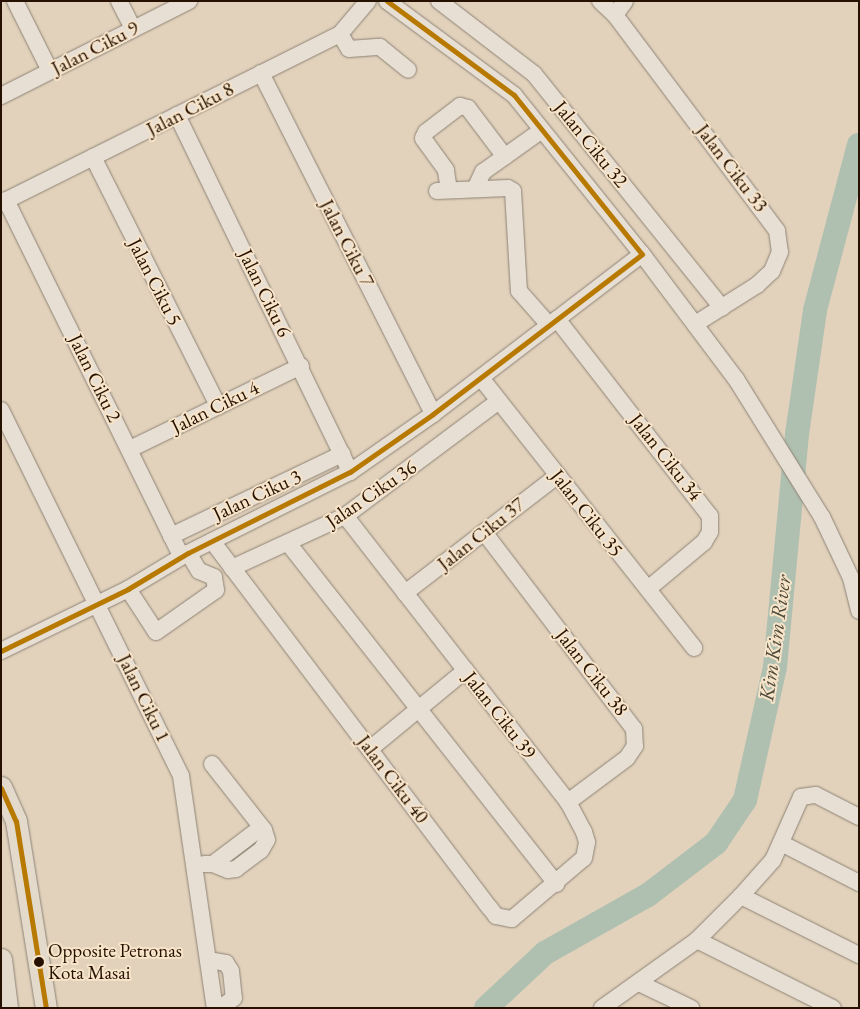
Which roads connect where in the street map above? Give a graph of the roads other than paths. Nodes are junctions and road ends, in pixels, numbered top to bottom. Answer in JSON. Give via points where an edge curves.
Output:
{"nodes":[{"id":1,"x":15,"y":1,"type":"edge"},
{"id":2,"x":119,"y":1,"type":"edge"},
{"id":3,"x":188,"y":1,"type":"edge"},
{"id":4,"x":368,"y":1,"type":"edge"},
{"id":5,"x":440,"y":1,"type":"edge"},
{"id":6,"x":600,"y":1,"type":"edge"},
{"id":7,"x":625,"y":1,"type":"edge"},
{"id":8,"x":389,"y":2,"type":"edge"},
{"id":9,"x":615,"y":15,"type":"junction"},
{"id":10,"x":133,"y":29,"type":"junction"},
{"id":11,"x":340,"y":34,"type":"junction"},
{"id":12,"x":408,"y":70,"type":"dead end"},
{"id":13,"x":50,"y":71,"type":"junction"},
{"id":14,"x":261,"y":73,"type":"junction"},
{"id":15,"x":1,"y":96,"type":"edge"},
{"id":16,"x":177,"y":115,"type":"junction"},
{"id":17,"x":542,"y":130,"type":"junction"},
{"id":18,"x":93,"y":157,"type":"junction"},
{"id":19,"x":505,"y":157,"type":"junction"},
{"id":20,"x":475,"y":189,"type":"junction"},
{"id":21,"x":4,"y":202,"type":"edge"},
{"id":22,"x":642,"y":254,"type":"junction"},
{"id":23,"x":722,"y":308,"type":"junction"},
{"id":24,"x":553,"y":322,"type":"junction"},
{"id":25,"x":695,"y":324,"type":"junction"},
{"id":26,"x":301,"y":366,"type":"junction"},
{"id":27,"x":480,"y":378,"type":"junction"},
{"id":28,"x":499,"y":401,"type":"junction"},
{"id":29,"x":218,"y":406,"type":"junction"},
{"id":30,"x":1,"y":410,"type":"edge"},
{"id":31,"x":433,"y":414,"type":"junction"},
{"id":32,"x":130,"y":449,"type":"junction"},
{"id":33,"x":342,"y":454,"type":"junction"},
{"id":34,"x":350,"y":472,"type":"junction"},
{"id":35,"x":558,"y":475,"type":"junction"},
{"id":36,"x":345,"y":516,"type":"junction"},
{"id":37,"x":484,"y":532,"type":"junction"},
{"id":38,"x":171,"y":536,"type":"junction"},
{"id":39,"x":212,"y":541,"type":"junction"},
{"id":40,"x":288,"y":543,"type":"junction"},
{"id":41,"x":184,"y":555,"type":"junction"},
{"id":42,"x":232,"y":568,"type":"junction"},
{"id":43,"x":855,"y":577,"type":"edge"},
{"id":44,"x":128,"y":589,"type":"junction"},
{"id":45,"x":648,"y":589,"type":"junction"},
{"id":46,"x":405,"y":593,"type":"junction"},
{"id":47,"x":98,"y":603,"type":"junction"},
{"id":48,"x":859,"y":611,"type":"edge"},
{"id":49,"x":694,"y":648,"type":"dead end"},
{"id":50,"x":1,"y":651,"type":"edge"},
{"id":51,"x":466,"y":670,"type":"junction"},
{"id":52,"x":418,"y":709,"type":"junction"},
{"id":53,"x":370,"y":749,"type":"junction"},
{"id":54,"x":212,"y":764,"type":"dead end"},
{"id":55,"x":1,"y":787,"type":"edge"},
{"id":56,"x":568,"y":802,"type":"junction"},
{"id":57,"x":859,"y":817,"type":"edge"},
{"id":58,"x":587,"y":842,"type":"joint"},
{"id":59,"x":781,"y":843,"type":"junction"},
{"id":60,"x":194,"y":864,"type":"junction"},
{"id":61,"x":859,"y":883,"type":"edge"},
{"id":62,"x":556,"y":884,"type":"junction"},
{"id":63,"x":741,"y":896,"type":"junction"},
{"id":64,"x":697,"y":940,"type":"junction"},
{"id":65,"x":859,"y":954,"type":"edge"},
{"id":66,"x":1,"y":959,"type":"edge"},
{"id":67,"x":208,"y":960,"type":"junction"},
{"id":68,"x":639,"y":983,"type":"junction"},
{"id":69,"x":8,"y":1008,"type":"edge"},
{"id":70,"x":46,"y":1008,"type":"edge"},
{"id":71,"x":216,"y":1008,"type":"edge"},
{"id":72,"x":220,"y":1008,"type":"edge"},
{"id":73,"x":602,"y":1008,"type":"edge"},
{"id":74,"x":691,"y":1008,"type":"edge"},
{"id":75,"x":833,"y":1008,"type":"edge"}],
"edges":[{"from":1,"to":13,"type":"street"},
{"from":2,"to":10,"type":"street"},
{"from":3,"to":10,"type":"street","name":"Jalan Ciku 9"},
{"from":4,"to":11,"type":"street","name":"Jalan Ciku 8"},
{"from":5,"to":23,"type":"street","name":"Jalan Ciku 32","via":[[534,74]]},
{"from":6,"to":9,"type":"street","name":"Jalan Ciku 33"},
{"from":7,"to":9,"type":"street"},
{"from":8,"to":17,"type":"street","via":[[514,95]]},
{"from":9,"to":23,"type":"street","name":"Jalan Ciku 33","via":[[777,231],[780,252],[772,271]]},
{"from":10,"to":13,"type":"street","name":"Jalan Ciku 9"},
{"from":11,"to":12,"type":"street","via":[[349,49],[380,47]]},
{"from":11,"to":14,"type":"street","name":"Jalan Ciku 8"},
{"from":13,"to":15,"type":"street","name":"Jalan Ciku 9"},
{"from":14,"to":16,"type":"street","name":"Jalan Ciku 8"},
{"from":14,"to":31,"type":"street","name":"Jalan Ciku 7"},
{"from":16,"to":18,"type":"street","name":"Jalan Ciku 8"},
{"from":16,"to":26,"type":"street","name":"Jalan Ciku 6"},
{"from":17,"to":19,"type":"street"},
{"from":17,"to":22,"type":"street"},
{"from":18,"to":21,"type":"street","name":"Jalan Ciku 8"},
{"from":18,"to":29,"type":"street","name":"Jalan Ciku 5"},
{"from":19,"to":20,"type":"street","via":[[483,172]]},
{"from":19,"to":20,"type":"street","via":[[468,108],[460,106],[426,132],[423,138],[446,170],[443,191]]},
{"from":20,"to":24,"type":"street","via":[[508,188],[513,191],[518,288]]},
{"from":21,"to":32,"type":"street","name":"Jalan Ciku 2"},
{"from":22,"to":24,"type":"street"},
{"from":22,"to":25,"type":"street"},
{"from":23,"to":25,"type":"street","name":"Jalan Ciku 33"},
{"from":24,"to":27,"type":"street"},
{"from":24,"to":45,"type":"street","name":"Jalan Ciku 34","via":[[710,516],[710,532],[704,542]]},
{"from":25,"to":43,"type":"street","via":[[736,379],[822,517]]},
{"from":26,"to":29,"type":"street","name":"Jalan Ciku 4"},
{"from":26,"to":33,"type":"street","name":"Jalan Ciku 6"},
{"from":27,"to":28,"type":"street","name":"Jalan Ciku 35"},
{"from":27,"to":31,"type":"street"},
{"from":28,"to":35,"type":"street","name":"Jalan Ciku 35"},
{"from":28,"to":36,"type":"street","name":"Jalan Ciku 36"},
{"from":29,"to":32,"type":"street","name":"Jalan Ciku 4"},
{"from":30,"to":47,"type":"street","name":"Jalan Ciku 1"},
{"from":31,"to":34,"type":"street"},
{"from":32,"to":38,"type":"street","name":"Jalan Ciku 2"},
{"from":33,"to":34,"type":"street","name":"Jalan Ciku 6"},
{"from":33,"to":38,"type":"street","name":"Jalan Ciku 3"},
{"from":34,"to":39,"type":"street"},
{"from":35,"to":37,"type":"street","name":"Jalan Ciku 37"},
{"from":35,"to":45,"type":"street","name":"Jalan Ciku 35"},
{"from":36,"to":40,"type":"street","name":"Jalan Ciku 36"},
{"from":36,"to":46,"type":"street","name":"Jalan Ciku 39"},
{"from":37,"to":46,"type":"street","name":"Jalan Ciku 37"},
{"from":37,"to":56,"type":"street","name":"Jalan Ciku 38","via":[[634,729],[635,746],[627,758]]},
{"from":38,"to":41,"type":"street","name":"Jalan Ciku 2"},
{"from":39,"to":41,"type":"street"},
{"from":39,"to":42,"type":"street","name":"Jalan Ciku 40"},
{"from":40,"to":42,"type":"street","name":"Jalan Ciku 36"},
{"from":40,"to":52,"type":"street"},
{"from":41,"to":44,"type":"street"},
{"from":41,"to":44,"type":"street","name":"Jalan Ciku 2","via":[[199,571],[214,577],[216,590],[159,638]]},
{"from":42,"to":53,"type":"street","name":"Jalan Ciku 40"},
{"from":43,"to":48,"type":"street"},
{"from":44,"to":47,"type":"street"},
{"from":45,"to":49,"type":"street","name":"Jalan Ciku 35"},
{"from":46,"to":51,"type":"street","name":"Jalan Ciku 39"},
{"from":47,"to":50,"type":"street"},
{"from":47,"to":60,"type":"street","name":"Jalan Ciku 1","via":[[180,774]]},
{"from":51,"to":52,"type":"street"},
{"from":51,"to":56,"type":"street","name":"Jalan Ciku 39"},
{"from":52,"to":53,"type":"street"},
{"from":52,"to":62,"type":"street"},
{"from":53,"to":62,"type":"street","name":"Jalan Ciku 40","via":[[496,916],[512,919],[520,915]]},
{"from":54,"to":60,"type":"street","via":[[262,827],[266,835],[265,846],[239,867],[228,870],[213,864]]},
{"from":55,"to":70,"type":"main road","via":[[16,821]]},
{"from":56,"to":58,"type":"street","name":"Jalan Ciku 39"},
{"from":57,"to":59,"type":"street","via":[[811,794],[801,797],[793,809]]},
{"from":58,"to":62,"type":"street","name":"Jalan Ciku 40","via":[[584,858]]},
{"from":59,"to":61,"type":"street"},
{"from":59,"to":63,"type":"street","via":[[773,860]]},
{"from":60,"to":67,"type":"street","name":"Jalan Ciku 1"},
{"from":63,"to":64,"type":"street"},
{"from":63,"to":65,"type":"street"},
{"from":64,"to":68,"type":"street"},
{"from":64,"to":75,"type":"street"},
{"from":66,"to":69,"type":"main road"},
{"from":67,"to":71,"type":"street","name":"Jalan Ciku 1"},
{"from":67,"to":72,"type":"street","via":[[222,961],[231,971],[234,998]]},
{"from":68,"to":73,"type":"street"},
{"from":68,"to":74,"type":"street"}]}
